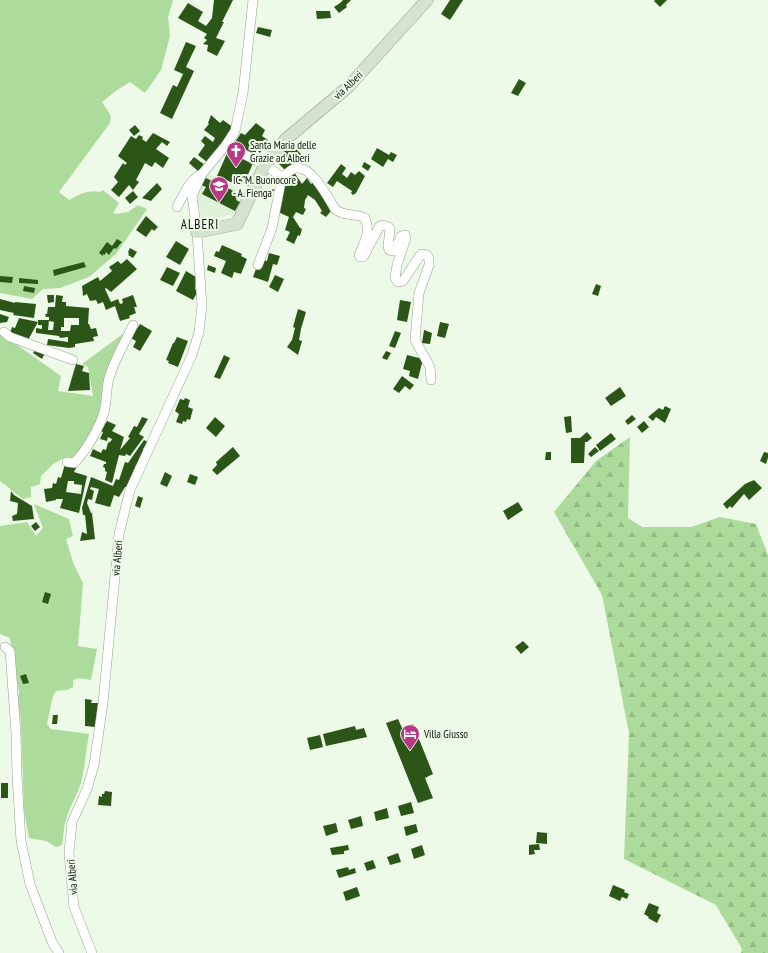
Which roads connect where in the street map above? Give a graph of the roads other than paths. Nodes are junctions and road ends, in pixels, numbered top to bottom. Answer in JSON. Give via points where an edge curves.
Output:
{"nodes":[{"id":1,"x":253,"y":0,"type":"edge"},
{"id":2,"x":427,"y":0,"type":"edge"},
{"id":3,"x":226,"y":145,"type":"junction"},
{"id":4,"x":264,"y":164,"type":"junction"},
{"id":5,"x":202,"y":174,"type":"junction"},
{"id":6,"x":282,"y":177,"type":"junction"},
{"id":7,"x":177,"y":207,"type":"dead end"},
{"id":8,"x":197,"y":232,"type":"junction"},
{"id":9,"x":258,"y":265,"type":"dead end"},
{"id":10,"x":133,"y":325,"type":"dead end"},
{"id":11,"x":4,"y":332,"type":"dead end"},
{"id":12,"x":73,"y":360,"type":"dead end"},
{"id":13,"x":431,"y":380,"type":"dead end"},
{"id":14,"x":68,"y":462,"type":"dead end"},
{"id":15,"x":5,"y":647,"type":"dead end"},
{"id":16,"x":59,"y":953,"type":"edge"},
{"id":17,"x":92,"y":953,"type":"edge"}],
"edges":[{"from":1,"to":3,"type":"street","name":"via Alberi","via":[[243,93],[235,131]]},
{"from":2,"to":4,"type":"street","name":"via Alberi","via":[[348,87],[286,139]]},
{"from":3,"to":4,"type":"street"},
{"from":3,"to":5,"type":"street","name":"via Alberi"},
{"from":4,"to":6,"type":"street"},
{"from":4,"to":8,"type":"street","name":"via Alberi","via":[[238,224]]},
{"from":5,"to":7,"type":"street","name":"via Alberi","via":[[197,176]]},
{"from":5,"to":8,"type":"street","name":"via Alberi","via":[[192,196]]},
{"from":6,"to":9,"type":"street","via":[[272,228]]},
{"from":6,"to":13,"type":"street","via":[[293,169],[302,169],[313,176],[339,213],[365,218],[368,230],[360,258],[364,256],[382,225],[390,229],[389,250],[394,251],[401,236],[405,235],[395,278],[398,282],[403,280],[421,254],[427,255],[428,265],[419,293],[415,340],[430,367]]},
{"from":8,"to":17,"type":"street","name":"via Alberi","via":[[202,306],[199,332],[192,355],[128,497],[119,534],[103,703],[94,765],[87,790],[72,822],[69,853],[74,907]]},
{"from":10,"to":14,"type":"street","via":[[113,367],[104,412],[92,439],[74,463]]},
{"from":11,"to":12,"type":"street","via":[[10,337]]},
{"from":15,"to":16,"type":"street","via":[[10,651],[21,840],[30,884],[52,942]]}]}
